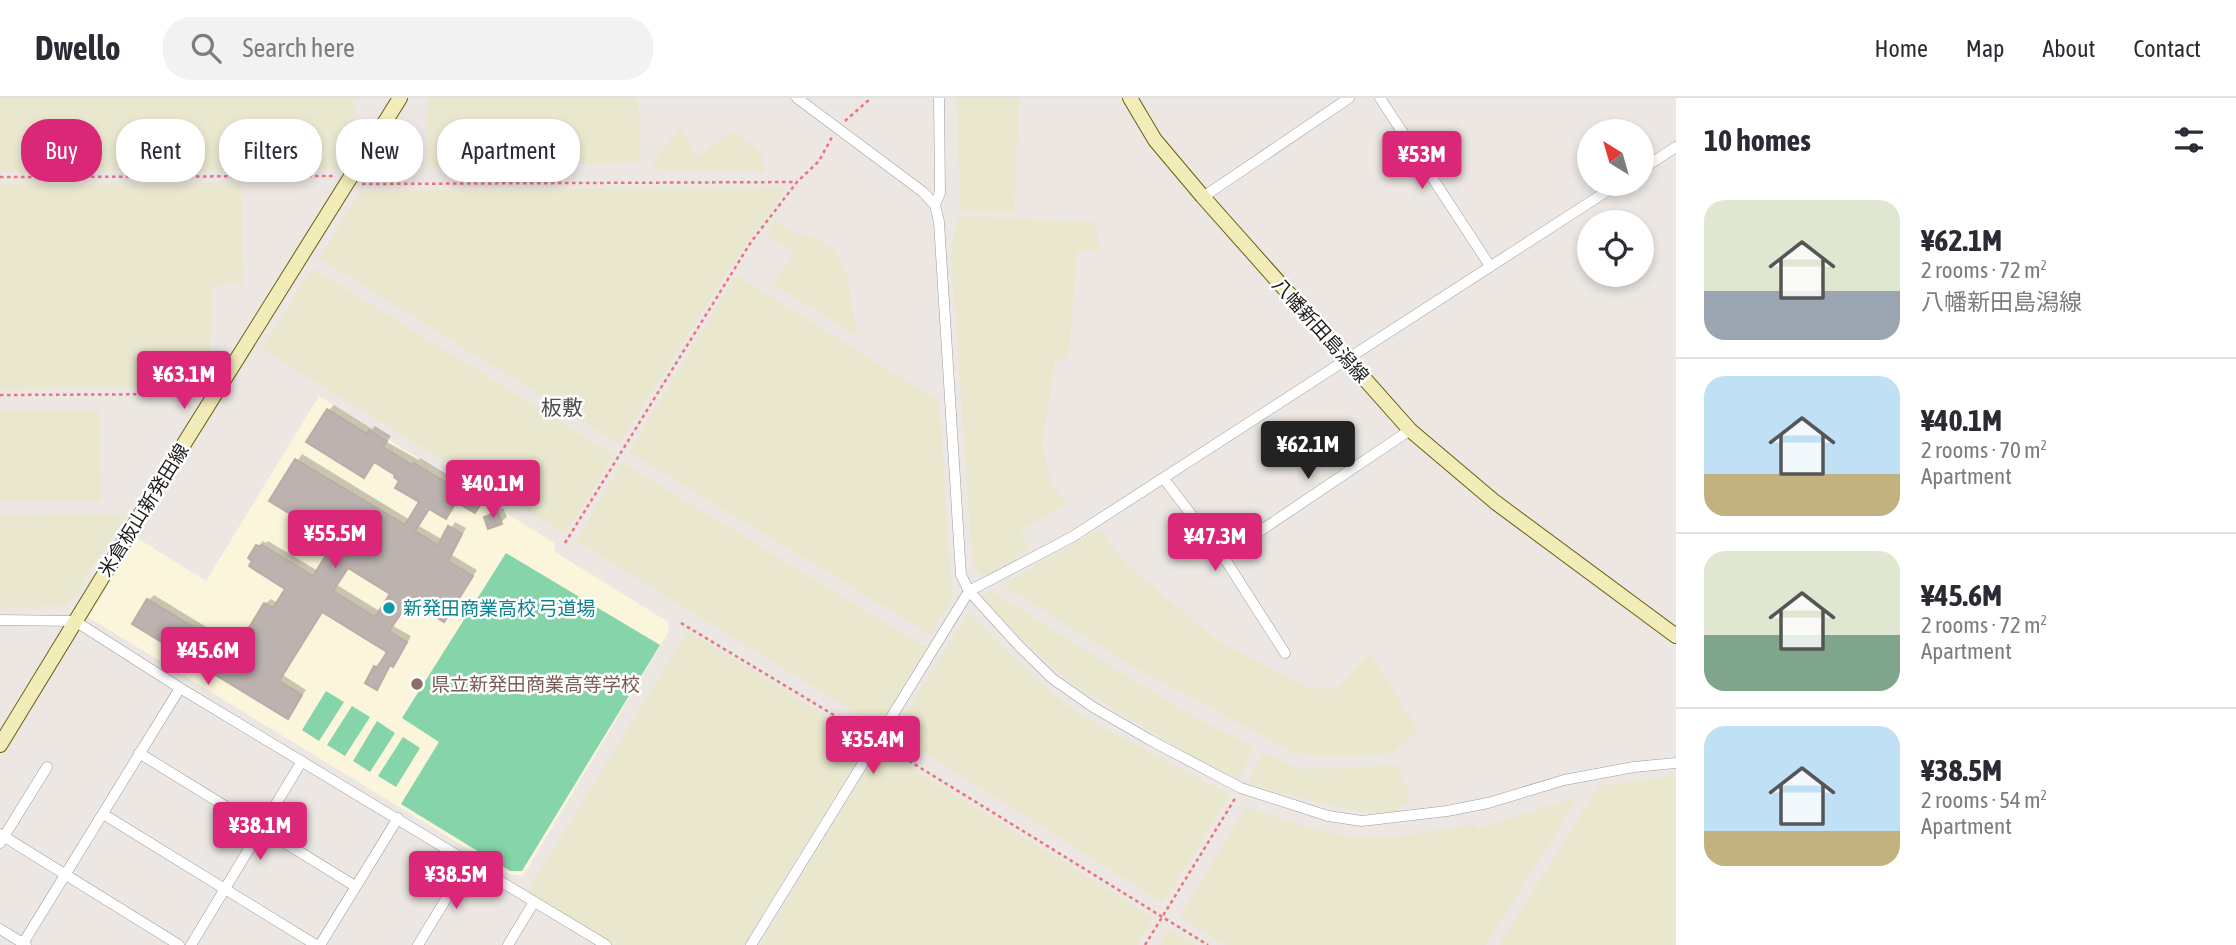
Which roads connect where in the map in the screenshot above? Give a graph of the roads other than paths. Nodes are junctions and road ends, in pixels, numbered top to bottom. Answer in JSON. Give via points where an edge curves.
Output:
{"nodes":[{"id":1,"x":400,"y":98,"type":"edge"},
{"id":2,"x":797,"y":98,"type":"edge"},
{"id":3,"x":939,"y":98,"type":"edge"},
{"id":4,"x":1130,"y":98,"type":"edge"},
{"id":5,"x":1349,"y":98,"type":"edge"},
{"id":6,"x":1380,"y":98,"type":"edge"},
{"id":7,"x":1676,"y":146,"type":"edge"},
{"id":8,"x":1654,"y":161,"type":"edge"},
{"id":9,"x":1599,"y":196,"type":"edge"},
{"id":10,"x":1203,"y":197,"type":"junction"},
{"id":11,"x":935,"y":205,"type":"junction"},
{"id":12,"x":1490,"y":267,"type":"junction"},
{"id":13,"x":1347,"y":358,"type":"junction"},
{"id":14,"x":1410,"y":430,"type":"junction"},
{"id":15,"x":1164,"y":479,"type":"junction"},
{"id":16,"x":1223,"y":556,"type":"junction"},
{"id":17,"x":969,"y":591,"type":"junction"},
{"id":18,"x":0,"y":620,"type":"edge"},
{"id":19,"x":75,"y":621,"type":"junction"},
{"id":20,"x":1676,"y":636,"type":"edge"},
{"id":21,"x":1285,"y":653,"type":"dead end"},
{"id":22,"x":180,"y":688,"type":"junction"},
{"id":23,"x":0,"y":745,"type":"edge"},
{"id":24,"x":139,"y":753,"type":"junction"},
{"id":25,"x":302,"y":761,"type":"junction"},
{"id":26,"x":1676,"y":763,"type":"edge"},
{"id":27,"x":47,"y":767,"type":"dead end"},
{"id":28,"x":103,"y":814,"type":"junction"},
{"id":29,"x":398,"y":818,"type":"junction"},
{"id":30,"x":262,"y":829,"type":"junction"},
{"id":31,"x":1,"y":838,"type":"edge"},
{"id":32,"x":469,"y":861,"type":"junction"},
{"id":33,"x":64,"y":875,"type":"junction"},
{"id":34,"x":355,"y":886,"type":"junction"},
{"id":35,"x":225,"y":889,"type":"junction"},
{"id":36,"x":534,"y":902,"type":"junction"},
{"id":37,"x":0,"y":929,"type":"edge"},
{"id":38,"x":599,"y":943,"type":"edge"},
{"id":39,"x":23,"y":944,"type":"edge"},
{"id":40,"x":179,"y":945,"type":"edge"},
{"id":41,"x":191,"y":945,"type":"edge"},
{"id":42,"x":318,"y":945,"type":"edge"},
{"id":43,"x":418,"y":945,"type":"edge"},
{"id":44,"x":508,"y":945,"type":"edge"},
{"id":45,"x":751,"y":945,"type":"edge"}],
"edges":[{"from":1,"to":19,"type":"main road","name":"米倉板山新発田線"},
{"from":2,"to":11,"type":"street"},
{"from":3,"to":11,"type":"street","via":[[940,193]]},
{"from":4,"to":10,"type":"main road","name":"八幡新田島潟線","via":[[1156,140]]},
{"from":5,"to":10,"type":"street"},
{"from":6,"to":12,"type":"street"},
{"from":7,"to":8,"type":"street"},
{"from":9,"to":12,"type":"street"},
{"from":10,"to":13,"type":"main road","name":"八幡新田島潟線"},
{"from":11,"to":17,"type":"street","via":[[961,575]]},
{"from":12,"to":13,"type":"street"},
{"from":13,"to":14,"type":"main road","name":"八幡新田島潟線"},
{"from":13,"to":15,"type":"street"},
{"from":14,"to":16,"type":"street"},
{"from":14,"to":20,"type":"main road","name":"八幡新田島潟線","via":[[1495,502]]},
{"from":15,"to":16,"type":"street"},
{"from":15,"to":17,"type":"street","via":[[1072,537]]},
{"from":16,"to":21,"type":"street"},
{"from":17,"to":26,"type":"street","via":[[1053,679],[1093,707],[1241,788],[1328,816],[1362,821],[1447,811],[1564,780]]},
{"from":17,"to":45,"type":"street"},
{"from":18,"to":19,"type":"street"},
{"from":19,"to":22,"type":"street"},
{"from":19,"to":23,"type":"main road","name":"米倉板山新発田線"},
{"from":22,"to":24,"type":"street"},
{"from":22,"to":25,"type":"street"},
{"from":24,"to":28,"type":"street"},
{"from":24,"to":30,"type":"street"},
{"from":25,"to":29,"type":"street"},
{"from":25,"to":30,"type":"street"},
{"from":27,"to":31,"type":"street"},
{"from":28,"to":33,"type":"street"},
{"from":28,"to":35,"type":"street"},
{"from":29,"to":32,"type":"street"},
{"from":29,"to":34,"type":"street"},
{"from":30,"to":34,"type":"street"},
{"from":30,"to":35,"type":"street"},
{"from":31,"to":33,"type":"street"},
{"from":32,"to":36,"type":"street"},
{"from":32,"to":43,"type":"street"},
{"from":33,"to":39,"type":"street"},
{"from":33,"to":40,"type":"street"},
{"from":34,"to":42,"type":"street"},
{"from":35,"to":41,"type":"street"},
{"from":35,"to":42,"type":"street"},
{"from":36,"to":38,"type":"street"},
{"from":36,"to":44,"type":"street"},
{"from":37,"to":39,"type":"street"}]}
